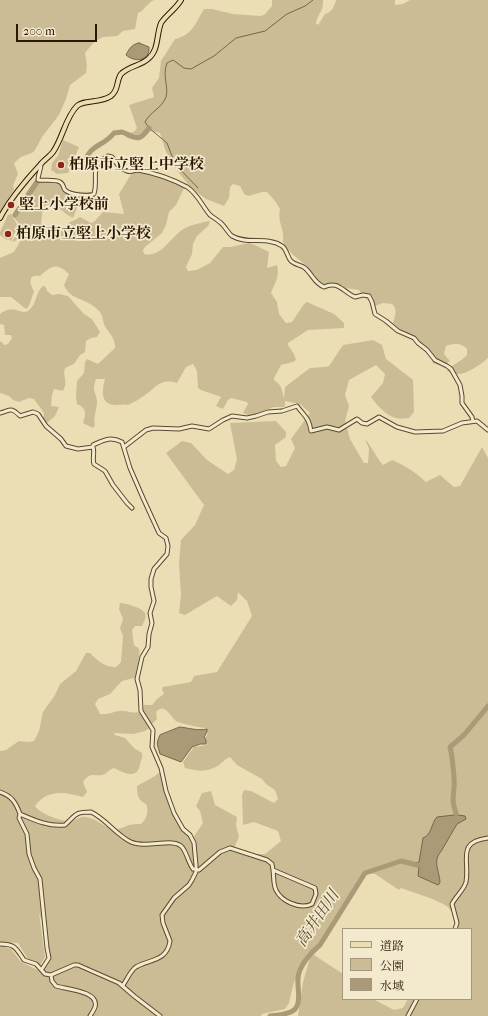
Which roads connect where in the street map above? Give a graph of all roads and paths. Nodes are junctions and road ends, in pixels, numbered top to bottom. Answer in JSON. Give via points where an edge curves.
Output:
{"nodes":[{"id":1,"x":180,"y":0,"type":"edge"},
{"id":2,"x":41,"y":164,"type":"junction"},
{"id":3,"x":0,"y":218,"type":"edge"},
{"id":4,"x":0,"y":413,"type":"edge"},
{"id":5,"x":473,"y":421,"type":"junction"},
{"id":6,"x":488,"y":430,"type":"edge"},
{"id":7,"x":93,"y":447,"type":"junction"},
{"id":8,"x":124,"y":447,"type":"junction"},
{"id":9,"x":132,"y":508,"type":"dead end"},
{"id":10,"x":0,"y":792,"type":"edge"},
{"id":11,"x":20,"y":814,"type":"junction"},
{"id":12,"x":488,"y":838,"type":"edge"},
{"id":13,"x":196,"y":869,"type":"junction"},
{"id":14,"x":273,"y":870,"type":"junction"},
{"id":15,"x":456,"y":928,"type":"edge"},
{"id":16,"x":0,"y":944,"type":"edge"},
{"id":17,"x":42,"y":969,"type":"junction"},
{"id":18,"x":51,"y":975,"type":"junction"},
{"id":19,"x":123,"y":985,"type":"junction"},
{"id":20,"x":416,"y":1000,"type":"edge"},
{"id":21,"x":90,"y":1016,"type":"edge"},
{"id":22,"x":160,"y":1016,"type":"edge"},
{"id":23,"x":408,"y":1016,"type":"edge"}],
"edges":[{"from":1,"to":2,"type":"main road","via":[[162,21],[153,54],[120,76],[117,89],[111,96],[78,105],[55,148]]},
{"from":2,"to":3,"type":"main road"},
{"from":2,"to":5,"type":"street","via":[[38,180],[56,180],[61,182],[66,191],[88,196],[94,194],[96,167],[108,156],[126,171],[151,173],[187,187],[231,235],[245,240],[281,245],[290,260],[305,269],[320,285],[337,285],[355,297],[369,296],[375,314],[398,331],[412,337],[435,360],[452,369],[460,386],[462,403]]},
{"from":4,"to":7,"type":"street","via":[[14,410],[22,416],[33,412],[38,414],[66,446]]},
{"from":5,"to":6,"type":"street","via":[[477,421]]},
{"from":5,"to":8,"type":"street","via":[[443,431],[415,432],[396,427],[379,417],[367,424],[357,419],[339,430],[327,427],[311,431],[306,416],[297,406],[247,418],[232,416],[208,429],[192,426],[179,429],[153,428],[146,430]]},
{"from":7,"to":8,"type":"street","via":[[112,438],[122,442]]},
{"from":7,"to":9,"type":"street","via":[[94,464],[105,471]]},
{"from":8,"to":13,"type":"street","via":[[142,498],[159,533],[166,538],[168,546],[167,554],[154,569],[151,579],[154,601],[150,612],[152,623],[148,647],[142,656],[137,680],[141,710],[154,730],[152,747],[174,813],[194,842]]},
{"from":10,"to":11,"type":"street","via":[[13,800]]},
{"from":11,"to":13,"type":"street","via":[[47,824],[65,825],[73,815],[91,812],[130,841],[145,845],[173,842],[180,845],[190,864]]},
{"from":11,"to":17,"type":"street","via":[[19,818],[27,835],[29,854],[40,879],[49,958]]},
{"from":12,"to":15,"type":"street","via":[[478,840],[467,848],[465,885],[452,904],[458,923]]},
{"from":13,"to":14,"type":"street","via":[[230,848],[266,860],[272,864]]},
{"from":13,"to":19,"type":"street","via":[[189,885],[162,913],[170,941],[168,950],[156,960],[134,969]]},
{"from":14,"to":14,"type":"street","via":[[315,888],[313,902],[301,906],[289,902],[274,886]]},
{"from":16,"to":17,"type":"street","via":[[13,946],[24,960]]},
{"from":17,"to":18,"type":"street","via":[[45,974]]},
{"from":18,"to":19,"type":"street","via":[[78,965]]},
{"from":18,"to":21,"type":"street","via":[[56,986],[89,995],[96,1007]]},
{"from":19,"to":22,"type":"street"},
{"from":20,"to":23,"type":"street"}]}
